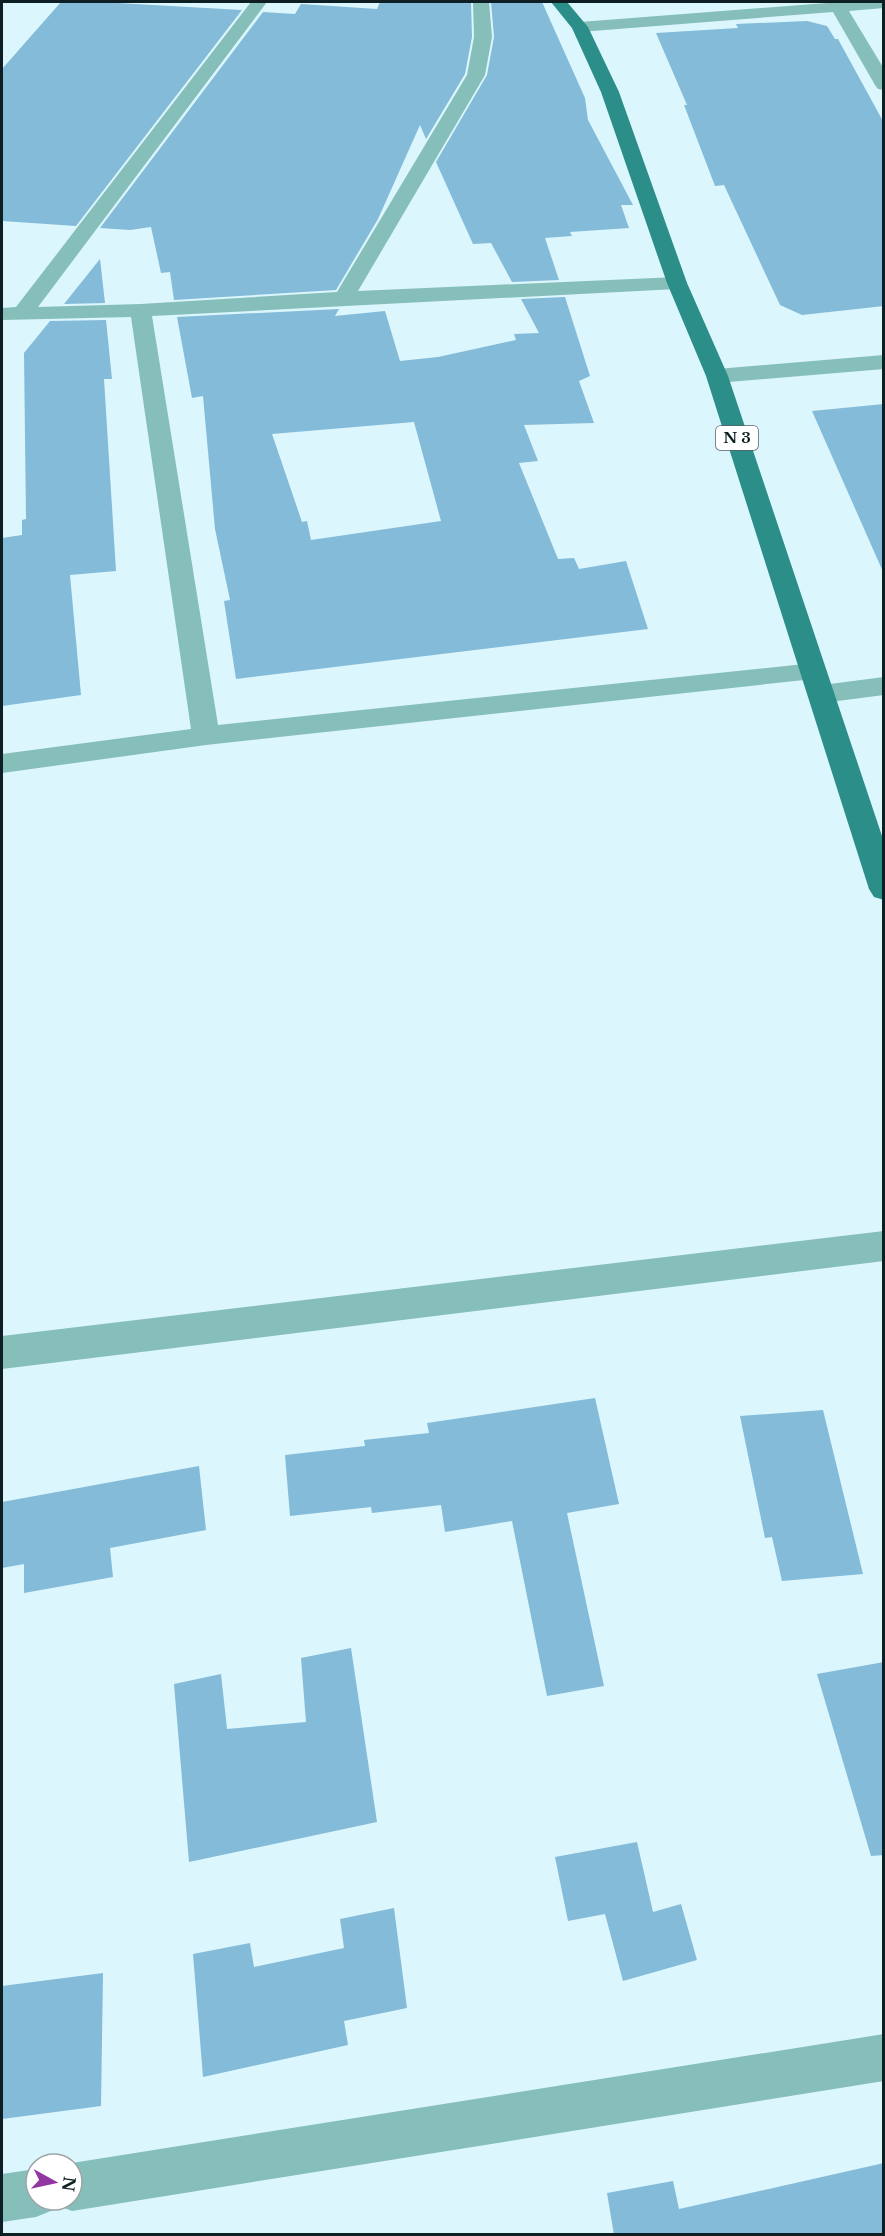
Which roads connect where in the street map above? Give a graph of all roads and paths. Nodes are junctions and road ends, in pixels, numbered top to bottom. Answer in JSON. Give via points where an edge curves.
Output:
{"nodes":[{"id":1,"x":259,"y":2,"type":"edge"},
{"id":2,"x":481,"y":2,"type":"edge"},
{"id":3,"x":559,"y":2,"type":"edge"},
{"id":4,"x":884,"y":3,"type":"edge"},
{"id":5,"x":838,"y":7,"type":"junction"},
{"id":6,"x":580,"y":27,"type":"junction"},
{"id":7,"x":884,"y":85,"type":"edge"},
{"id":8,"x":677,"y":283,"type":"junction"},
{"id":9,"x":344,"y":298,"type":"junction"},
{"id":10,"x":141,"y":310,"type":"junction"},
{"id":11,"x":23,"y":312,"type":"junction"},
{"id":12,"x":2,"y":314,"type":"edge"},
{"id":13,"x":884,"y":362,"type":"edge"},
{"id":14,"x":717,"y":376,"type":"junction"},
{"id":15,"x":818,"y":683,"type":"junction"},
{"id":16,"x":884,"y":687,"type":"edge"},
{"id":17,"x":206,"y":736,"type":"junction"},
{"id":18,"x":2,"y":764,"type":"edge"},
{"id":19,"x":884,"y":889,"type":"edge"},
{"id":20,"x":884,"y":1246,"type":"edge"},
{"id":21,"x":2,"y":1353,"type":"edge"},
{"id":22,"x":884,"y":2057,"type":"edge"},
{"id":23,"x":84,"y":2185,"type":"edge"},
{"id":24,"x":24,"y":2195,"type":"edge"},
{"id":25,"x":2,"y":2198,"type":"edge"}],
"edges":[{"from":1,"to":11,"type":"street"},
{"from":2,"to":9,"type":"street","via":[[483,37],[476,75]]},
{"from":3,"to":6,"type":"main road","number":"N 3"},
{"from":4,"to":5,"type":"street"},
{"from":5,"to":6,"type":"street"},
{"from":5,"to":7,"type":"street"},
{"from":6,"to":8,"type":"main road","number":"N 3","via":[[610,92]]},
{"from":8,"to":9,"type":"street"},
{"from":8,"to":14,"type":"main road","number":"N 3"},
{"from":9,"to":10,"type":"street"},
{"from":10,"to":11,"type":"street"},
{"from":10,"to":17,"type":"street"},
{"from":11,"to":12,"type":"street"},
{"from":13,"to":14,"type":"street"},
{"from":14,"to":15,"type":"main road","number":"N 3"},
{"from":15,"to":16,"type":"street"},
{"from":15,"to":17,"type":"street"},
{"from":15,"to":19,"type":"main road","number":"N 3"},
{"from":17,"to":18,"type":"street"},
{"from":20,"to":21,"type":"street"},
{"from":22,"to":23,"type":"street"},
{"from":24,"to":25,"type":"street"}]}
